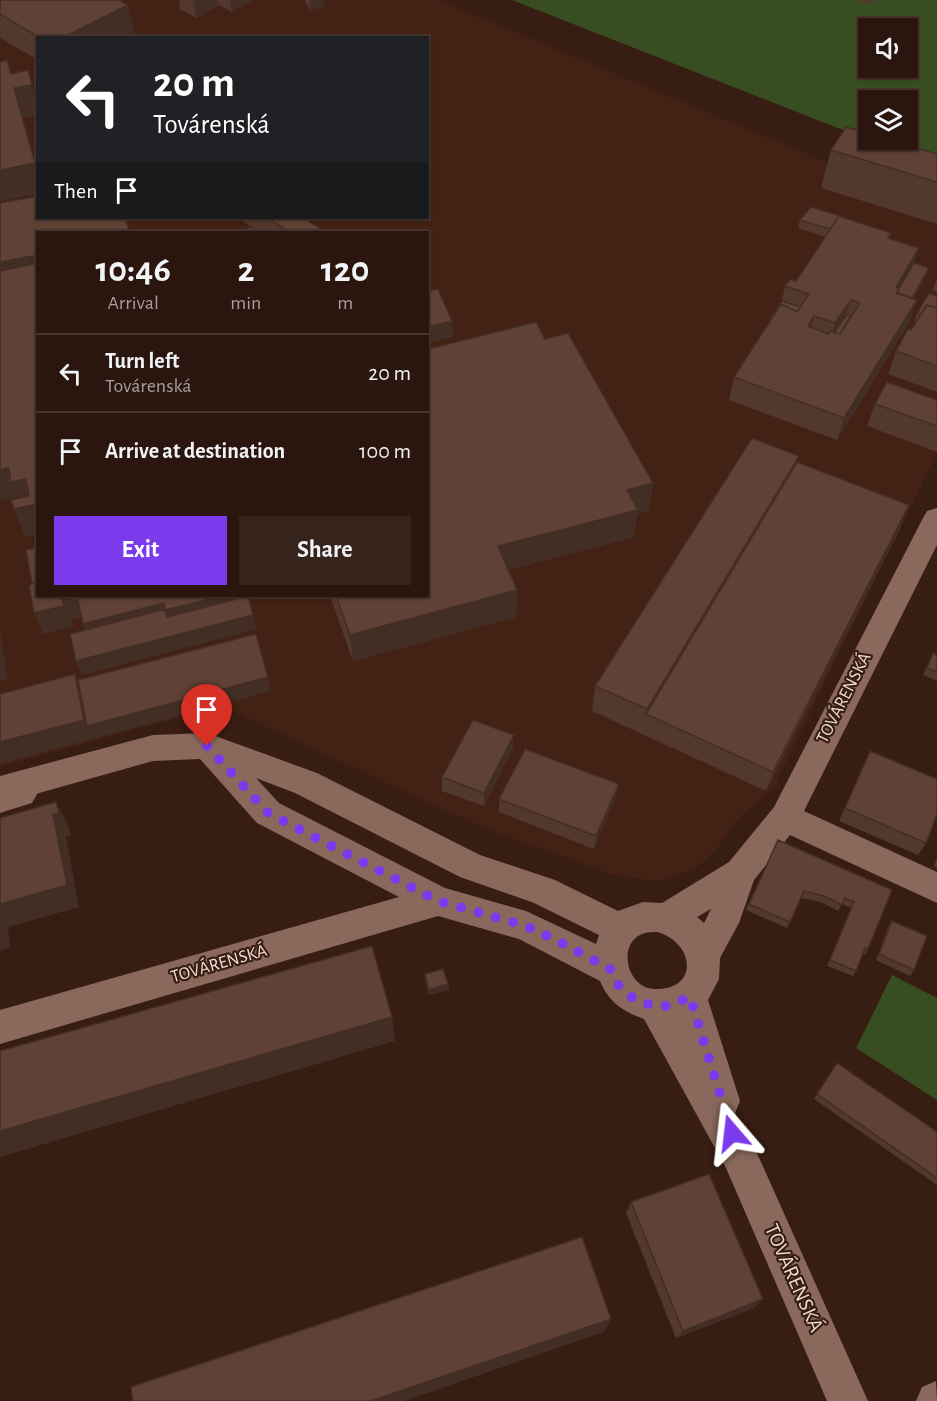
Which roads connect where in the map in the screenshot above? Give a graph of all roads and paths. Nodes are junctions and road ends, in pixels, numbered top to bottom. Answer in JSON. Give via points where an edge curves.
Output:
{"nodes":[{"id":1,"x":936,"y":521,"type":"edge"},
{"id":2,"x":207,"y":746,"type":"junction"},
{"id":3,"x":37,"y":780,"type":"junction"},
{"id":4,"x":0,"y":790,"type":"edge"},
{"id":5,"x":0,"y":806,"type":"edge"},
{"id":6,"x":784,"y":817,"type":"junction"},
{"id":7,"x":741,"y":872,"type":"junction"},
{"id":8,"x":937,"y":888,"type":"edge"},
{"id":9,"x":438,"y":901,"type":"junction"},
{"id":10,"x":667,"y":918,"type":"junction"},
{"id":11,"x":621,"y":929,"type":"junction"},
{"id":12,"x":704,"y":955,"type":"junction"},
{"id":13,"x":610,"y":969,"type":"junction"},
{"id":14,"x":690,"y":997,"type":"junction"},
{"id":15,"x":655,"y":1006,"type":"junction"},
{"id":16,"x":0,"y":1027,"type":"edge"},
{"id":17,"x":739,"y":1155,"type":"junction"},
{"id":18,"x":848,"y":1401,"type":"edge"}],
"edges":[{"from":1,"to":6,"type":"street","name":"TOVÁRENSKÁ"},
{"from":2,"to":3,"type":"street","via":[[153,748]]},
{"from":2,"to":9,"type":"street","via":[[268,813]]},
{"from":2,"to":11,"type":"street","via":[[306,783],[471,867],[543,891]]},
{"from":3,"to":4,"type":"street"},
{"from":3,"to":5,"type":"lane","via":[[26,798]]},
{"from":6,"to":7,"type":"street","name":"TOVÁRENSKÁ"},
{"from":6,"to":8,"type":"street"},
{"from":7,"to":10,"type":"street","name":"TOVÁRENSKÁ"},
{"from":7,"to":12,"type":"street","name":"TOVÁRENSKÁ","via":[[722,923]]},
{"from":9,"to":13,"type":"street","via":[[526,926]]},
{"from":9,"to":16,"type":"street","name":"TOVÁRENSKÁ"},
{"from":10,"to":11,"type":"street","name":"TOVÁRENSKÁ","via":[[650,916]]},
{"from":10,"to":12,"type":"street","via":[[684,926],[697,939]]},
{"from":11,"to":13,"type":"street","via":[[612,940]]},
{"from":12,"to":14,"type":"street","name":"TOVÁRENSKÁ","via":[[700,985]]},
{"from":13,"to":15,"type":"street","via":[[619,986],[635,1000]]},
{"from":14,"to":15,"type":"street","via":[[673,1005]]},
{"from":14,"to":17,"type":"street","name":"TOVÁRENSKÁ"},
{"from":15,"to":17,"type":"street","name":"TOVÁRENSKÁ"},
{"from":17,"to":18,"type":"street","name":"TOVÁRENSKÁ"}]}
